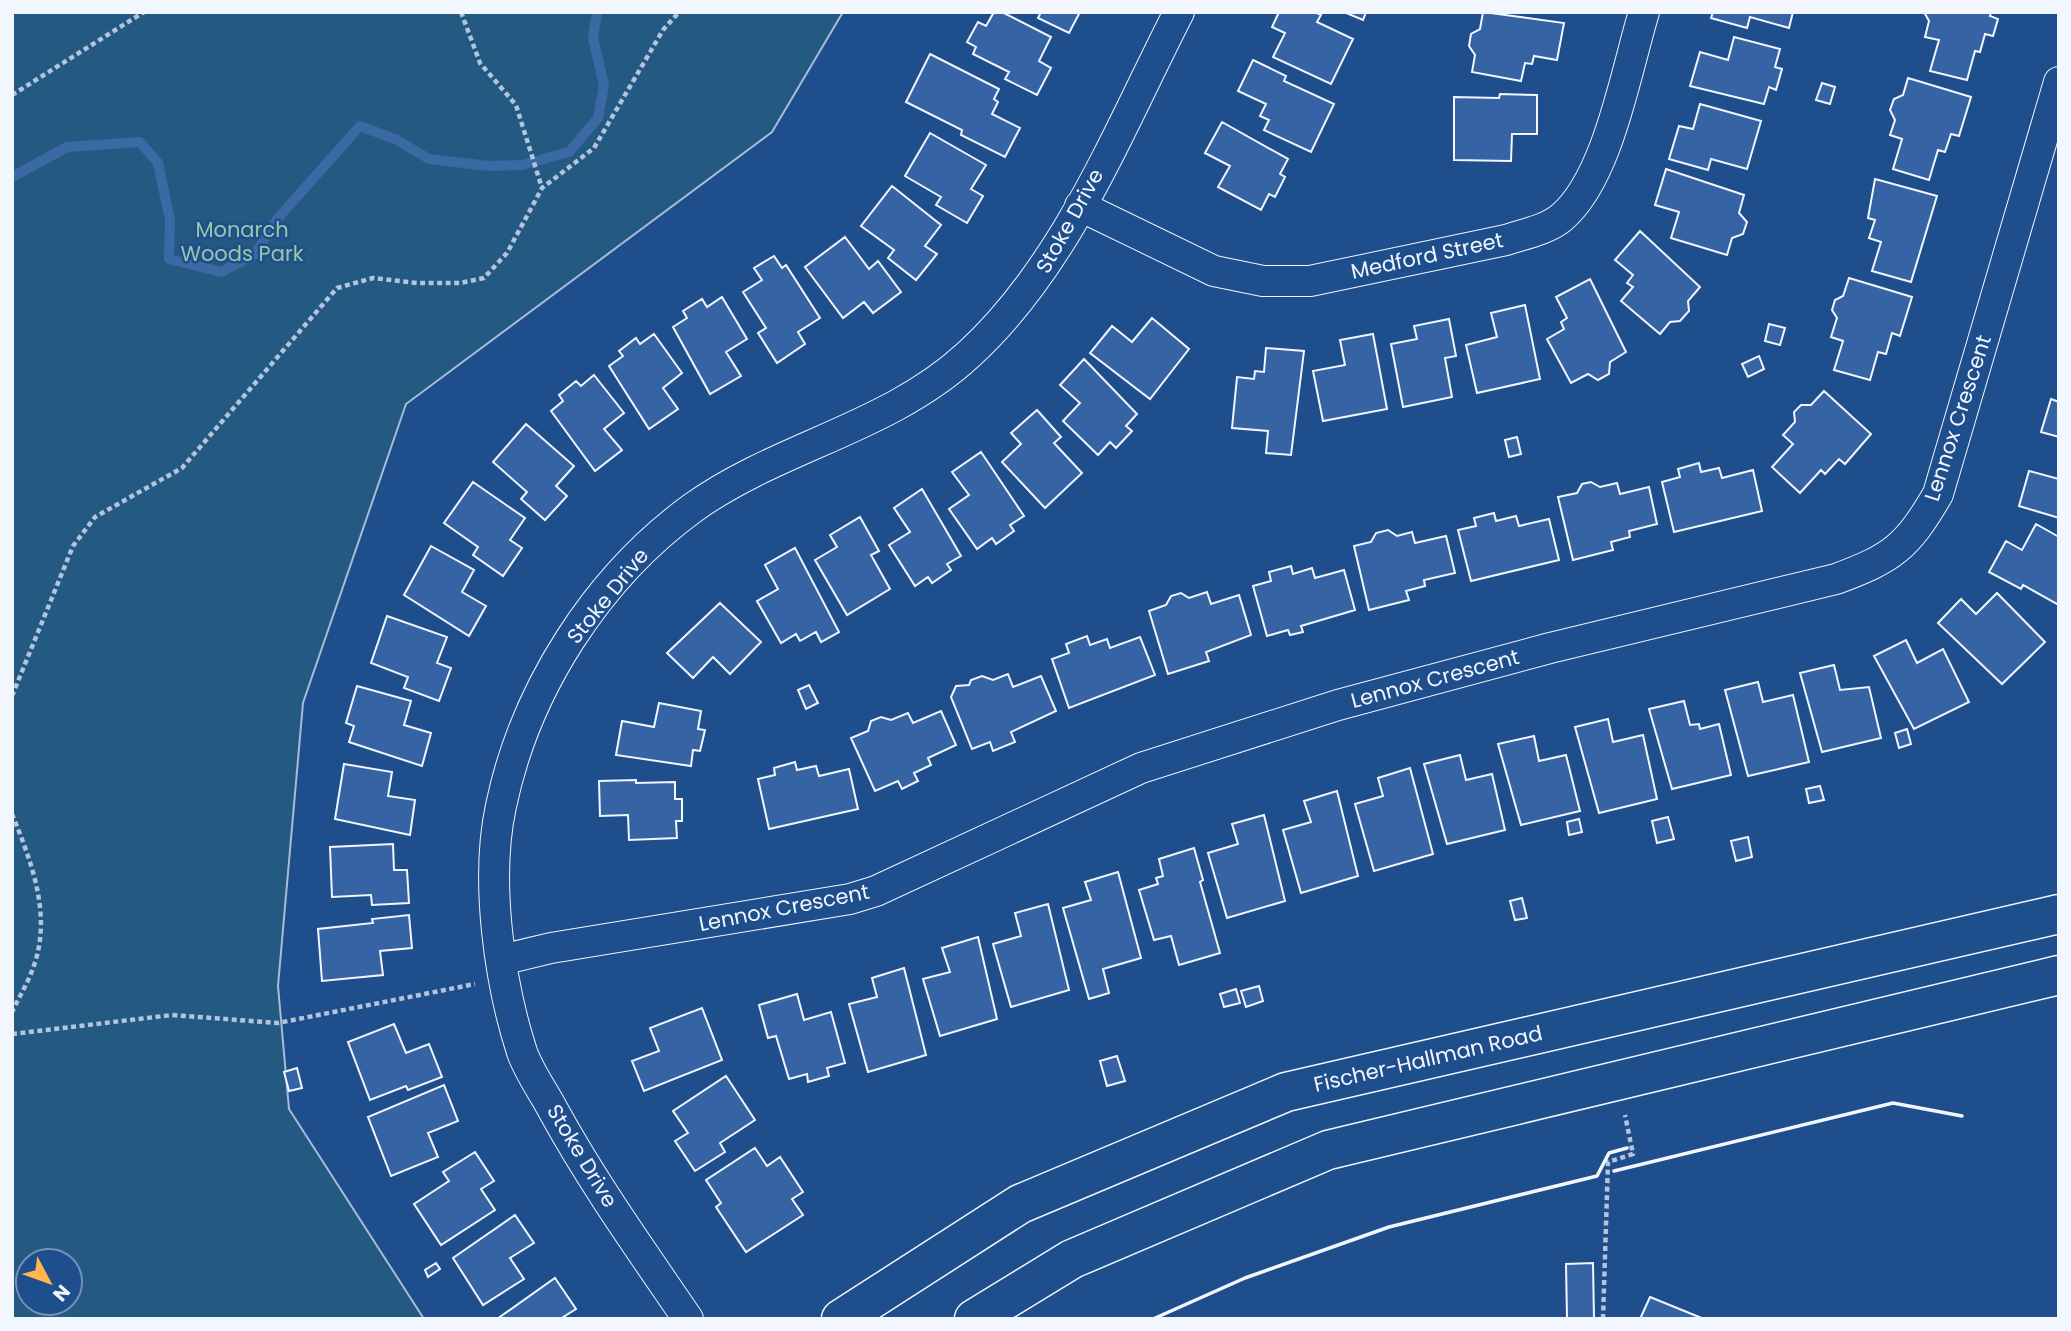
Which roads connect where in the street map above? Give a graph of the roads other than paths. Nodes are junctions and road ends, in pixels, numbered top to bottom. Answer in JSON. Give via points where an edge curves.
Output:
{"nodes":[{"id":1,"x":1179,"y":12,"type":"edge"},
{"id":2,"x":1644,"y":12,"type":"edge"},
{"id":3,"x":2059,"y":82,"type":"edge"},
{"id":4,"x":1080,"y":206,"type":"junction"},
{"id":5,"x":2045,"y":917,"type":"edge"},
{"id":6,"x":501,"y":960,"type":"junction"},
{"id":7,"x":2059,"y":975,"type":"edge"},
{"id":8,"x":688,"y":1319,"type":"edge"},
{"id":9,"x":841,"y":1319,"type":"edge"},
{"id":10,"x":974,"y":1319,"type":"edge"}],
"edges":[{"from":1,"to":4,"type":"street","name":"Stoke Drive"},
{"from":2,"to":4,"type":"street","name":"Medford Street","via":[[1598,167],[1582,195],[1560,219],[1537,230],[1310,281],[1262,281],[1214,271]]},
{"from":3,"to":6,"type":"street","name":"Lennox Crescent","via":[[1938,494],[1914,534],[1880,563],[1836,579],[1339,705],[1140,768],[850,899]]},
{"from":4,"to":6,"type":"street","name":"Stoke Drive","via":[[1032,287],[936,382],[883,414],[731,482],[634,557],[580,624],[533,705],[500,808],[494,904]]},
{"from":5,"to":9,"type":"main road","name":"Fischer-Hallman Road","via":[[1286,1092],[1020,1204]]},
{"from":6,"to":8,"type":"street","name":"Stoke Drive","via":[[523,1054],[580,1159]]},
{"from":7,"to":10,"type":"main road","via":[[1328,1150],[1072,1259]]}]}
